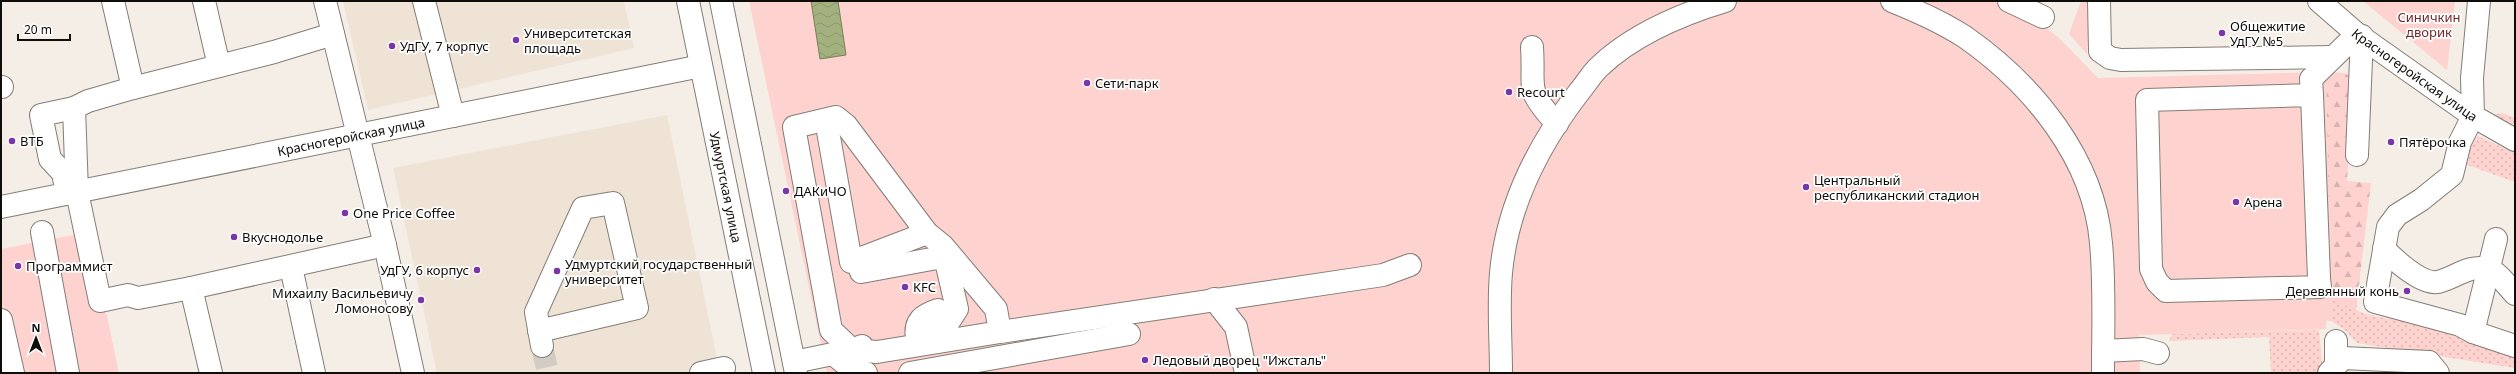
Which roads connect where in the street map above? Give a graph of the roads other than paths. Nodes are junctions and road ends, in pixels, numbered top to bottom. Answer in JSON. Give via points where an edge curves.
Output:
{"nodes":[{"id":1,"x":113,"y":1,"type":"edge"},
{"id":2,"x":204,"y":1,"type":"edge"},
{"id":3,"x":325,"y":1,"type":"edge"},
{"id":4,"x":424,"y":1,"type":"edge"},
{"id":5,"x":688,"y":1,"type":"edge"},
{"id":6,"x":721,"y":1,"type":"edge"},
{"id":7,"x":1726,"y":1,"type":"edge"},
{"id":8,"x":1892,"y":1,"type":"edge"},
{"id":9,"x":2009,"y":1,"type":"edge"},
{"id":10,"x":2099,"y":1,"type":"edge"},
{"id":11,"x":2319,"y":1,"type":"edge"},
{"id":12,"x":2479,"y":1,"type":"edge"},
{"id":13,"x":2043,"y":17,"type":"dead end"},
{"id":14,"x":333,"y":34,"type":"junction"},
{"id":15,"x":2360,"y":35,"type":"junction"},
{"id":16,"x":1532,"y":47,"type":"dead end"},
{"id":17,"x":2332,"y":57,"type":"junction"},
{"id":18,"x":218,"y":66,"type":"junction"},
{"id":19,"x":702,"y":66,"type":"junction"},
{"id":20,"x":133,"y":88,"type":"junction"},
{"id":21,"x":2312,"y":95,"type":"junction"},
{"id":22,"x":74,"y":108,"type":"junction"},
{"id":23,"x":453,"y":116,"type":"junction"},
{"id":24,"x":2472,"y":116,"type":"junction"},
{"id":25,"x":826,"y":120,"type":"junction"},
{"id":26,"x":1557,"y":124,"type":"junction"},
{"id":27,"x":358,"y":134,"type":"junction"},
{"id":28,"x":2515,"y":140,"type":"edge"},
{"id":29,"x":2357,"y":155,"type":"dead end"},
{"id":30,"x":72,"y":193,"type":"junction"},
{"id":31,"x":1,"y":207,"type":"edge"},
{"id":32,"x":42,"y":232,"type":"dead end"},
{"id":33,"x":927,"y":232,"type":"junction"},
{"id":34,"x":2496,"y":239,"type":"dead end"},
{"id":35,"x":385,"y":245,"type":"junction"},
{"id":36,"x":2384,"y":249,"type":"junction"},
{"id":37,"x":858,"y":258,"type":"junction"},
{"id":38,"x":1410,"y":266,"type":"dead end"},
{"id":39,"x":290,"y":267,"type":"junction"},
{"id":40,"x":2489,"y":270,"type":"junction"},
{"id":41,"x":191,"y":288,"type":"junction"},
{"id":42,"x":2515,"y":294,"type":"edge"},
{"id":43,"x":1214,"y":299,"type":"junction"},
{"id":44,"x":938,"y":310,"type":"dead end"},
{"id":45,"x":1,"y":320,"type":"edge"},
{"id":46,"x":1000,"y":332,"type":"junction"},
{"id":47,"x":2472,"y":332,"type":"junction"},
{"id":48,"x":1129,"y":334,"type":"dead end"},
{"id":49,"x":918,"y":338,"type":"junction"},
{"id":50,"x":540,"y":339,"type":"joint"},
{"id":51,"x":2336,"y":341,"type":"dead end"},
{"id":52,"x":2515,"y":346,"type":"edge"},
{"id":53,"x":2103,"y":351,"type":"junction"},
{"id":54,"x":842,"y":352,"type":"junction"},
{"id":55,"x":2158,"y":353,"type":"dead end"},
{"id":56,"x":724,"y":368,"type":"dead end"},
{"id":57,"x":795,"y":368,"type":"edge"},
{"id":58,"x":2333,"y":368,"type":"edge"},
{"id":59,"x":13,"y":373,"type":"edge"},
{"id":60,"x":68,"y":373,"type":"edge"},
{"id":61,"x":211,"y":373,"type":"edge"},
{"id":62,"x":314,"y":373,"type":"edge"},
{"id":63,"x":413,"y":373,"type":"edge"},
{"id":64,"x":701,"y":373,"type":"edge"},
{"id":65,"x":764,"y":373,"type":"edge"},
{"id":66,"x":866,"y":373,"type":"edge"},
{"id":67,"x":910,"y":373,"type":"edge"},
{"id":68,"x":1246,"y":373,"type":"edge"},
{"id":69,"x":1500,"y":373,"type":"edge"},
{"id":70,"x":2103,"y":373,"type":"edge"},
{"id":71,"x":2438,"y":373,"type":"edge"}],
"edges":[{"from":1,"to":20,"type":"street"},
{"from":2,"to":18,"type":"street"},
{"from":3,"to":14,"type":"street"},
{"from":4,"to":23,"type":"street"},
{"from":5,"to":19,"type":"street","name":"Удмуртская улица"},
{"from":6,"to":57,"type":"street"},
{"from":7,"to":26,"type":"street","via":[[1672,22],[1626,46],[1599,66]]},
{"from":8,"to":53,"type":"street","via":[[1952,29],[1995,60],[2061,133],[2077,162],[2092,200],[2101,242]]},
{"from":9,"to":13,"type":"street"},
{"from":10,"to":17,"type":"street","via":[[2100,51],[2110,58],[2121,60]]},
{"from":11,"to":15,"type":"street","name":"Красногеройская улица"},
{"from":12,"to":24,"type":"street","via":[[2472,78]]},
{"from":14,"to":18,"type":"street"},
{"from":14,"to":27,"type":"street"},
{"from":15,"to":17,"type":"street"},
{"from":15,"to":24,"type":"street","name":"Красногеройская улица"},
{"from":15,"to":29,"type":"street"},
{"from":16,"to":26,"type":"street","via":[[1531,87],[1535,98]]},
{"from":17,"to":21,"type":"street","via":[[2311,79]]},
{"from":18,"to":20,"type":"street"},
{"from":19,"to":23,"type":"street","name":"Красногеройская улица"},
{"from":19,"to":65,"type":"street","name":"Удмуртская улица"},
{"from":20,"to":22,"type":"street","via":[[88,101]]},
{"from":21,"to":21,"type":"street","via":[[2320,287],[2166,290],[2157,282],[2152,269],[2147,100]]},
{"from":22,"to":30,"type":"street"},
{"from":22,"to":30,"type":"street","via":[[41,114],[50,159],[63,173]]},
{"from":23,"to":27,"type":"street","name":"Красногеройская улица"},
{"from":24,"to":28,"type":"street","name":"Красногеройская улица"},
{"from":24,"to":36,"type":"street","via":[[2460,142],[2452,174],[2421,200],[2396,215],[2388,227]]},
{"from":25,"to":33,"type":"street","via":[[836,117],[846,125]]},
{"from":25,"to":37,"type":"street","via":[[851,262]]},
{"from":25,"to":54,"type":"street","via":[[794,127],[831,330]]},
{"from":26,"to":69,"type":"street","via":[[1537,155],[1514,209],[1501,272]]},
{"from":27,"to":30,"type":"street","name":"Красногеройская улица"},
{"from":27,"to":35,"type":"street"},
{"from":30,"to":31,"type":"street","name":"Красногеройская улица"},
{"from":30,"to":41,"type":"street","via":[[100,301],[128,295],[138,298]]},
{"from":32,"to":60,"type":"street"},
{"from":33,"to":37,"type":"street"},
{"from":33,"to":46,"type":"street","via":[[943,246],[996,309]]},
{"from":34,"to":40,"type":"street"},
{"from":35,"to":39,"type":"street"},
{"from":35,"to":63,"type":"street"},
{"from":36,"to":40,"type":"street","via":[[2401,266],[2415,275],[2437,282],[2472,268]]},
{"from":36,"to":47,"type":"street","via":[[2375,302],[2460,325]]},
{"from":37,"to":49,"type":"street","via":[[861,272],[937,258],[946,261],[957,310],[946,326]]},
{"from":38,"to":43,"type":"street","via":[[1383,275]]},
{"from":39,"to":41,"type":"street"},
{"from":39,"to":62,"type":"street"},
{"from":40,"to":42,"type":"street"},
{"from":40,"to":47,"type":"street"},
{"from":41,"to":61,"type":"street"},
{"from":43,"to":46,"type":"street","via":[[1098,319]]},
{"from":43,"to":68,"type":"street","via":[[1236,327]]},
{"from":44,"to":49,"type":"street","via":[[924,315],[918,323]]},
{"from":45,"to":59,"type":"street"},
{"from":46,"to":49,"type":"street"},
{"from":47,"to":52,"type":"street"},
{"from":48,"to":67,"type":"street"},
{"from":49,"to":54,"type":"street","via":[[878,338]]},
{"from":50,"to":50,"type":"street","via":[[536,312],[583,208],[613,203],[637,308]]},
{"from":51,"to":58,"type":"street"},
{"from":53,"to":55,"type":"street","via":[[2142,349]]},
{"from":53,"to":70,"type":"street"},
{"from":54,"to":57,"type":"street"},
{"from":54,"to":66,"type":"street","via":[[853,370]]},
{"from":56,"to":64,"type":"street"},
{"from":58,"to":71,"type":"street","via":[[2343,358],[2429,362]]}]}
